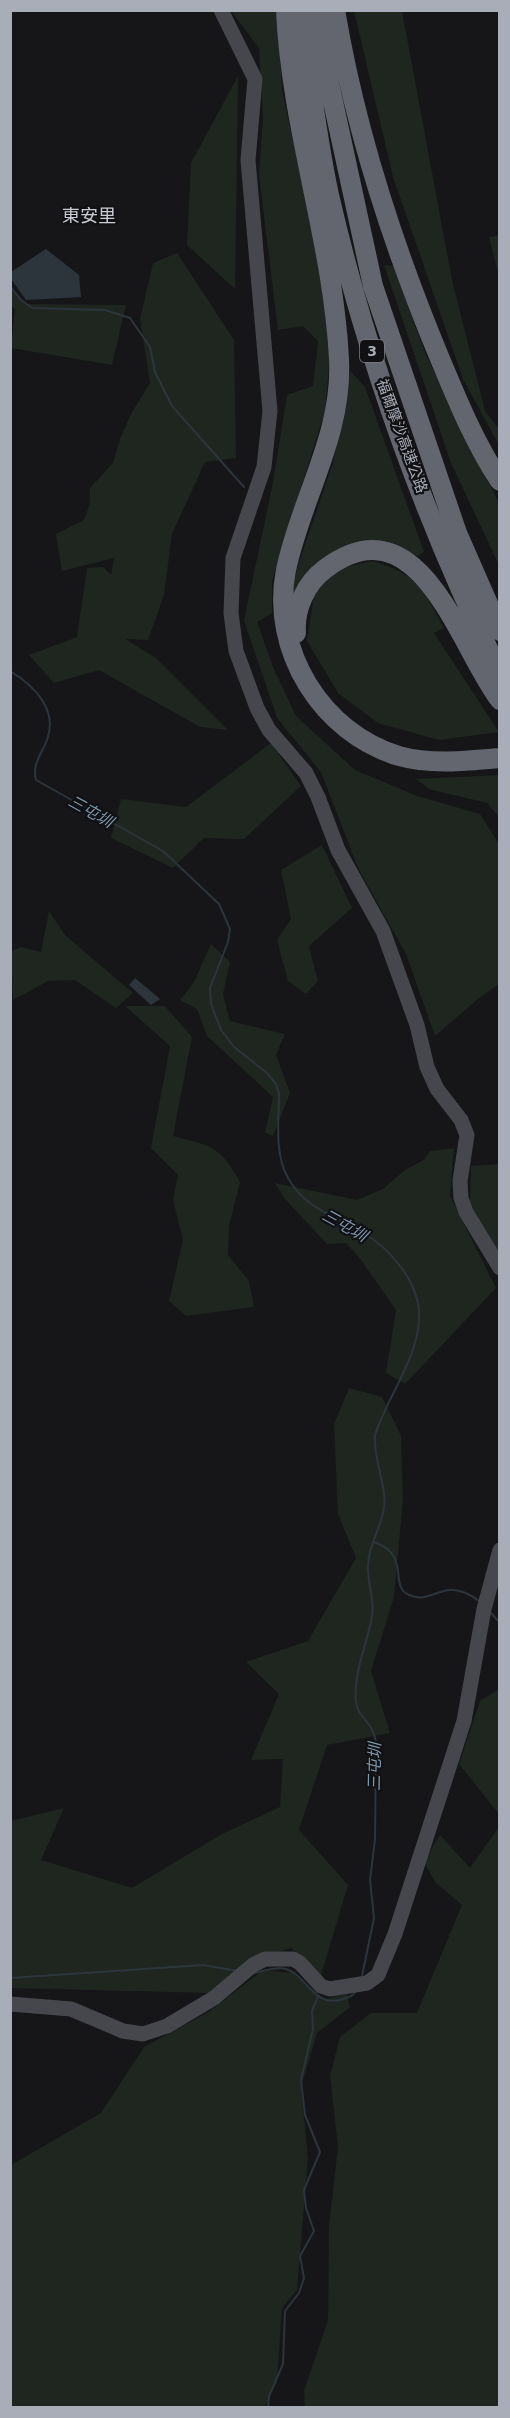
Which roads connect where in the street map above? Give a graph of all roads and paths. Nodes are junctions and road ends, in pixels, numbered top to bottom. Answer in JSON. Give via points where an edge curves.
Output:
{"nodes":[{"id":1,"x":221,"y":10,"type":"edge"},
{"id":2,"x":286,"y":10,"type":"edge"},
{"id":3,"x":300,"y":10,"type":"edge"},
{"id":4,"x":319,"y":10,"type":"edge"},
{"id":5,"x":335,"y":10,"type":"edge"},
{"id":6,"x":500,"y":482,"type":"edge"},
{"id":7,"x":500,"y":631,"type":"edge"},
{"id":8,"x":500,"y":674,"type":"edge"},
{"id":9,"x":500,"y":700,"type":"edge"},
{"id":10,"x":500,"y":747,"type":"edge"},
{"id":11,"x":474,"y":756,"type":"junction"},
{"id":12,"x":500,"y":758,"type":"edge"},
{"id":13,"x":500,"y":1268,"type":"edge"},
{"id":14,"x":500,"y":1550,"type":"edge"},
{"id":15,"x":10,"y":2004,"type":"edge"}],
"edges":[{"from":1,"to":13,"type":"street","via":[[255,79],[248,160],[270,411],[264,467],[233,558],[231,613],[236,651],[256,708],[269,730],[306,773],[338,850],[383,930],[417,1025],[427,1066],[467,1135],[461,1198]]},
{"from":2,"to":11,"type":"highway","via":[[297,107],[335,309],[339,361],[336,407],[326,452],[286,571],[283,592],[293,656],[308,687],[327,712],[366,743],[400,756],[452,761]]},
{"from":3,"to":8,"type":"highway","name":"福爾摩沙高速公路","number":"3","via":[[329,192],[353,294],[438,535]]},
{"from":4,"to":7,"type":"highway","name":"福爾摩沙高速公路","number":"3","via":[[329,83],[373,286],[457,533]]},
{"from":5,"to":6,"type":"highway","via":[[351,96],[386,215],[420,311],[462,411]]},
{"from":9,"to":11,"type":"highway","via":[[432,584],[407,560],[370,551],[356,553],[322,571],[302,598],[296,630],[303,656],[316,678],[351,718],[373,735],[408,748]]},
{"from":10,"to":11,"type":"highway"},
{"from":11,"to":12,"type":"highway"},
{"from":14,"to":15,"type":"street","via":[[484,1609],[464,1721],[378,1975],[367,1983],[330,1989],[321,1986],[293,1959],[265,1959],[214,1998],[154,2032],[143,2034],[123,2031],[71,2009]]}]}
